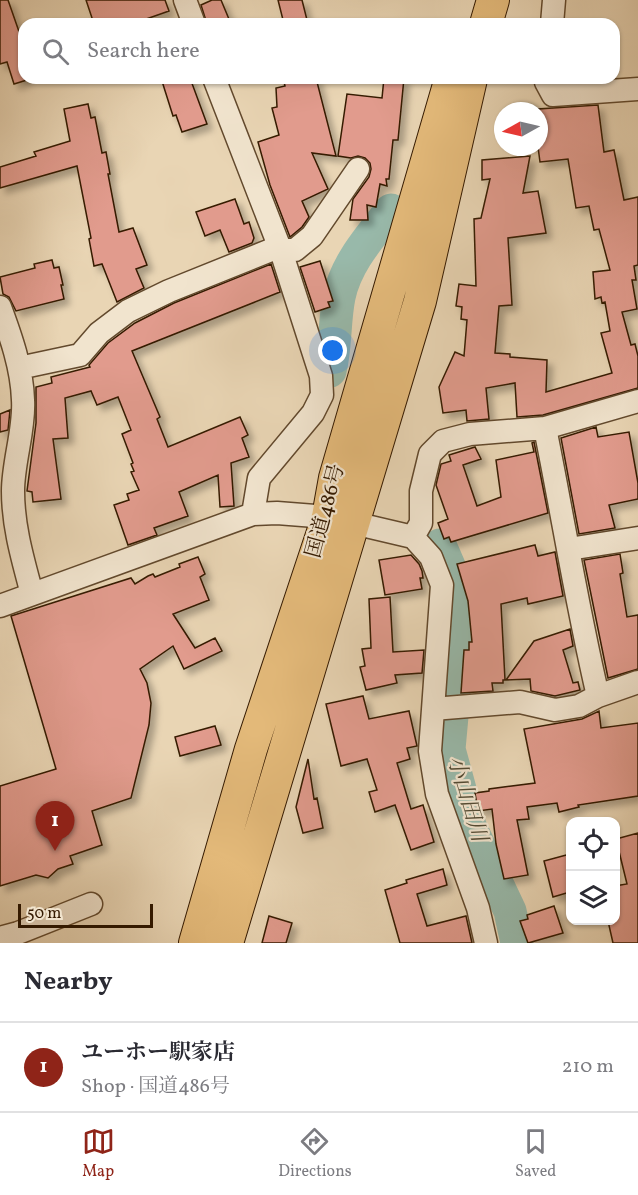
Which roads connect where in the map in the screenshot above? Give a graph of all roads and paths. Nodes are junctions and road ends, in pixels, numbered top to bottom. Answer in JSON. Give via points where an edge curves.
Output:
{"nodes":[{"id":1,"x":185,"y":0,"type":"edge"},
{"id":2,"x":471,"y":0,"type":"edge"},
{"id":3,"x":493,"y":0,"type":"edge"},
{"id":4,"x":554,"y":0,"type":"edge"},
{"id":5,"x":192,"y":18,"type":"edge"},
{"id":6,"x":466,"y":18,"type":"edge"},
{"id":7,"x":488,"y":18,"type":"edge"},
{"id":8,"x":552,"y":18,"type":"edge"},
{"id":9,"x":216,"y":84,"type":"edge"},
{"id":10,"x":449,"y":84,"type":"edge"},
{"id":11,"x":471,"y":84,"type":"edge"},
{"id":12,"x":547,"y":84,"type":"edge"},
{"id":13,"x":638,"y":89,"type":"edge"},
{"id":14,"x":358,"y":169,"type":"dead end"},
{"id":15,"x":281,"y":251,"type":"junction"},
{"id":16,"x":0,"y":307,"type":"edge"},
{"id":17,"x":6,"y":342,"type":"edge"},
{"id":18,"x":19,"y":368,"type":"junction"},
{"id":19,"x":638,"y":401,"type":"edge"},
{"id":20,"x":545,"y":428,"type":"junction"},
{"id":21,"x":254,"y":514,"type":"junction"},
{"id":22,"x":341,"y":520,"type":"junction"},
{"id":23,"x":413,"y":537,"type":"junction"},
{"id":24,"x":638,"y":538,"type":"edge"},
{"id":25,"x":569,"y":549,"type":"junction"},
{"id":26,"x":32,"y":594,"type":"junction"},
{"id":27,"x":0,"y":606,"type":"edge"},
{"id":28,"x":638,"y":682,"type":"edge"},
{"id":29,"x":598,"y":696,"type":"junction"},
{"id":30,"x":445,"y":709,"type":"junction"},
{"id":31,"x":91,"y":904,"type":"dead end"},
{"id":32,"x":0,"y":938,"type":"edge"},
{"id":33,"x":195,"y":943,"type":"edge"},
{"id":34,"x":227,"y":943,"type":"edge"},
{"id":35,"x":486,"y":943,"type":"edge"}],
"edges":[{"from":1,"to":5,"type":"street"},
{"from":2,"to":6,"type":"highway"},
{"from":3,"to":7,"type":"highway"},
{"from":4,"to":8,"type":"street"},
{"from":9,"to":15,"type":"street"},
{"from":10,"to":22,"type":"highway","name":"国道486号","via":[[334,478]]},
{"from":11,"to":22,"type":"highway","name":"国道486号","via":[[420,301]]},
{"from":12,"to":13,"type":"street","via":[[553,95]]},
{"from":14,"to":15,"type":"street","via":[[312,236],[295,250]]},
{"from":15,"to":18,"type":"street","via":[[271,250],[128,311],[99,333],[80,355]]},
{"from":15,"to":21,"type":"street","via":[[321,376],[322,395],[313,413],[259,478]]},
{"from":16,"to":17,"type":"street"},
{"from":17,"to":18,"type":"street"},
{"from":18,"to":26,"type":"street","via":[[24,401],[13,490],[20,548]]},
{"from":19,"to":20,"type":"street"},
{"from":20,"to":23,"type":"street","via":[[470,434],[443,441],[430,454],[421,491],[421,522]]},
{"from":20,"to":25,"type":"street"},
{"from":21,"to":22,"type":"street"},
{"from":21,"to":26,"type":"street"},
{"from":22,"to":23,"type":"street"},
{"from":22,"to":33,"type":"highway","name":"国道486号","via":[[251,749]]},
{"from":22,"to":34,"type":"highway","name":"国道486号"},
{"from":23,"to":30,"type":"street","via":[[430,557],[442,585]]},
{"from":24,"to":25,"type":"street"},
{"from":25,"to":29,"type":"street"},
{"from":26,"to":27,"type":"street"},
{"from":28,"to":29,"type":"street"},
{"from":29,"to":30,"type":"street","via":[[579,706],[555,710],[520,702]]},
{"from":30,"to":35,"type":"street","via":[[430,752],[437,794],[478,908]]},
{"from":31,"to":32,"type":"street"}]}
